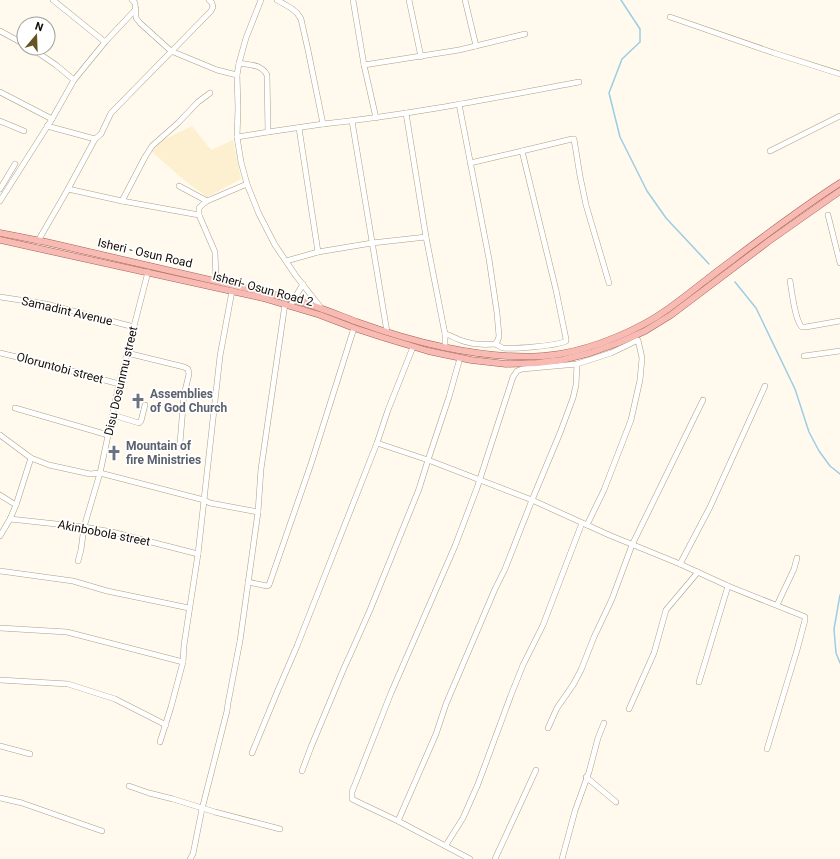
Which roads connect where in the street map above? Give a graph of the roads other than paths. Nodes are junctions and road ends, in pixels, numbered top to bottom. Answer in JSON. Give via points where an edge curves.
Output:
{"nodes":[{"id":1,"x":53,"y":0,"type":"edge"},
{"id":2,"x":132,"y":0,"type":"edge"},
{"id":3,"x":209,"y":0,"type":"edge"},
{"id":4,"x":261,"y":0,"type":"edge"},
{"id":5,"x":277,"y":0,"type":"edge"},
{"id":6,"x":353,"y":0,"type":"edge"},
{"id":7,"x":409,"y":0,"type":"edge"},
{"id":8,"x":464,"y":0,"type":"edge"},
{"id":9,"x":136,"y":9,"type":"junction"},
{"id":10,"x":670,"y":18,"type":"dead end"},
{"id":11,"x":0,"y":31,"type":"edge"},
{"id":12,"x":525,"y":34,"type":"dead end"},
{"id":13,"x":16,"y":40,"type":"edge"},
{"id":14,"x":105,"y":42,"type":"junction"},
{"id":15,"x":476,"y":46,"type":"junction"},
{"id":16,"x":171,"y":52,"type":"junction"},
{"id":17,"x":44,"y":56,"type":"edge"},
{"id":18,"x":421,"y":57,"type":"junction"},
{"id":19,"x":239,"y":63,"type":"junction"},
{"id":20,"x":364,"y":65,"type":"junction"},
{"id":21,"x":840,"y":74,"type":"edge"},
{"id":22,"x":237,"y":75,"type":"junction"},
{"id":23,"x":74,"y":80,"type":"junction"},
{"id":24,"x":579,"y":82,"type":"dead end"},
{"id":25,"x":0,"y":92,"type":"edge"},
{"id":26,"x":210,"y":93,"type":"dead end"},
{"id":27,"x":459,"y":104,"type":"junction"},
{"id":28,"x":406,"y":113,"type":"junction"},
{"id":29,"x":840,"y":116,"type":"edge"},
{"id":30,"x":376,"y":118,"type":"junction"},
{"id":31,"x":52,"y":119,"type":"junction"},
{"id":32,"x":0,"y":121,"type":"edge"},
{"id":33,"x":352,"y":121,"type":"junction"},
{"id":34,"x":322,"y":124,"type":"junction"},
{"id":35,"x":47,"y":126,"type":"junction"},
{"id":36,"x":299,"y":128,"type":"junction"},
{"id":37,"x":24,"y":131,"type":"dead end"},
{"id":38,"x":268,"y":132,"type":"junction"},
{"id":39,"x":237,"y":137,"type":"junction"},
{"id":40,"x":95,"y":139,"type":"junction"},
{"id":41,"x":522,"y":151,"type":"junction"},
{"id":42,"x":770,"y":152,"type":"dead end"},
{"id":43,"x":470,"y":163,"type":"junction"},
{"id":44,"x":15,"y":164,"type":"dead end"},
{"id":45,"x":840,"y":183,"type":"edge"},
{"id":46,"x":247,"y":184,"type":"junction"},
{"id":47,"x":179,"y":186,"type":"dead end"},
{"id":48,"x":0,"y":189,"type":"edge"},
{"id":49,"x":68,"y":189,"type":"junction"},
{"id":50,"x":840,"y":191,"type":"edge"},
{"id":51,"x":0,"y":201,"type":"edge"},
{"id":52,"x":122,"y":201,"type":"junction"},
{"id":53,"x":207,"y":201,"type":"junction"},
{"id":54,"x":828,"y":215,"type":"dead end"},
{"id":55,"x":199,"y":216,"type":"junction"},
{"id":56,"x":0,"y":233,"type":"edge"},
{"id":57,"x":426,"y":237,"type":"junction"},
{"id":58,"x":38,"y":241,"type":"junction"},
{"id":59,"x":1,"y":242,"type":"edge"},
{"id":60,"x":372,"y":243,"type":"junction"},
{"id":61,"x":318,"y":252,"type":"junction"},
{"id":62,"x":286,"y":261,"type":"junction"},
{"id":63,"x":840,"y":263,"type":"edge"},
{"id":64,"x":148,"y":272,"type":"junction"},
{"id":65,"x":216,"y":281,"type":"junction"},
{"id":66,"x":790,"y":281,"type":"dead end"},
{"id":67,"x":609,"y":283,"type":"dead end"},
{"id":68,"x":303,"y":284,"type":"junction"},
{"id":69,"x":232,"y":291,"type":"junction"},
{"id":70,"x":0,"y":297,"type":"edge"},
{"id":71,"x":294,"y":299,"type":"junction"},
{"id":72,"x":287,"y":305,"type":"junction"},
{"id":73,"x":322,"y":308,"type":"junction"},
{"id":74,"x":320,"y":315,"type":"junction"},
{"id":75,"x":840,"y":320,"type":"edge"},
{"id":76,"x":134,"y":327,"type":"junction"},
{"id":77,"x":354,"y":328,"type":"junction"},
{"id":78,"x":387,"y":332,"type":"junction"},
{"id":79,"x":445,"y":334,"type":"junction"},
{"id":80,"x":495,"y":344,"type":"junction"},
{"id":81,"x":413,"y":347,"type":"junction"},
{"id":82,"x":445,"y":348,"type":"junction"},
{"id":83,"x":840,"y":351,"type":"edge"},
{"id":84,"x":0,"y":353,"type":"edge"},
{"id":85,"x":127,"y":353,"type":"junction"},
{"id":86,"x":804,"y":356,"type":"dead end"},
{"id":87,"x":460,"y":358,"type":"junction"},
{"id":88,"x":577,"y":364,"type":"junction"},
{"id":89,"x":119,"y":384,"type":"junction"},
{"id":90,"x":766,"y":386,"type":"dead end"},
{"id":91,"x":703,"y":400,"type":"dead end"},
{"id":92,"x":145,"y":405,"type":"dead end"},
{"id":93,"x":15,"y":408,"type":"dead end"},
{"id":94,"x":113,"y":415,"type":"junction"},
{"id":95,"x":0,"y":435,"type":"edge"},
{"id":96,"x":108,"y":435,"type":"junction"},
{"id":97,"x":180,"y":443,"type":"dead end"},
{"id":98,"x":377,"y":443,"type":"junction"},
{"id":99,"x":31,"y":458,"type":"junction"},
{"id":100,"x":428,"y":460,"type":"junction"},
{"id":101,"x":100,"y":473,"type":"junction"},
{"id":102,"x":480,"y":480,"type":"junction"},
{"id":103,"x":0,"y":495,"type":"edge"},
{"id":104,"x":204,"y":500,"type":"junction"},
{"id":105,"x":532,"y":500,"type":"junction"},
{"id":106,"x":16,"y":505,"type":"junction"},
{"id":107,"x":258,"y":512,"type":"junction"},
{"id":108,"x":10,"y":519,"type":"junction"},
{"id":109,"x":584,"y":524,"type":"junction"},
{"id":110,"x":84,"y":527,"type":"junction"},
{"id":111,"x":0,"y":536,"type":"edge"},
{"id":112,"x":632,"y":545,"type":"junction"},
{"id":113,"x":198,"y":554,"type":"junction"},
{"id":114,"x":797,"y":558,"type":"dead end"},
{"id":115,"x":78,"y":561,"type":"dead end"},
{"id":116,"x":680,"y":564,"type":"junction"},
{"id":117,"x":0,"y":571,"type":"edge"},
{"id":118,"x":698,"y":572,"type":"junction"},
{"id":119,"x":248,"y":582,"type":"junction"},
{"id":120,"x":728,"y":586,"type":"junction"},
{"id":121,"x":777,"y":605,"type":"junction"},
{"id":122,"x":189,"y":608,"type":"junction"},
{"id":123,"x":0,"y":628,"type":"edge"},
{"id":124,"x":183,"y":662,"type":"junction"},
{"id":125,"x":0,"y":680,"type":"edge"},
{"id":126,"x":699,"y":682,"type":"dead end"},
{"id":127,"x":630,"y":709,"type":"dead end"},
{"id":128,"x":604,"y":723,"type":"dead end"},
{"id":129,"x":166,"y":724,"type":"junction"},
{"id":130,"x":548,"y":728,"type":"dead end"},
{"id":131,"x":160,"y":742,"type":"dead end"},
{"id":132,"x":0,"y":746,"type":"edge"},
{"id":133,"x":767,"y":749,"type":"dead end"},
{"id":134,"x":30,"y":754,"type":"dead end"},
{"id":135,"x":252,"y":754,"type":"dead end"},
{"id":136,"x":536,"y":770,"type":"dead end"},
{"id":137,"x":302,"y":771,"type":"dead end"},
{"id":138,"x":586,"y":777,"type":"junction"},
{"id":139,"x":130,"y":786,"type":"dead end"},
{"id":140,"x":0,"y":798,"type":"edge"},
{"id":141,"x":616,"y":802,"type":"dead end"},
{"id":142,"x":202,"y":809,"type":"junction"},
{"id":143,"x":398,"y":821,"type":"junction"},
{"id":144,"x":280,"y":829,"type":"dead end"},
{"id":145,"x":102,"y":831,"type":"dead end"},
{"id":146,"x":446,"y":845,"type":"junction"},
{"id":147,"x":190,"y":859,"type":"edge"},
{"id":148,"x":470,"y":859,"type":"edge"},
{"id":149,"x":495,"y":859,"type":"edge"},
{"id":150,"x":562,"y":859,"type":"edge"}],
"edges":[{"from":1,"to":14,"type":"street"},
{"from":2,"to":9,"type":"street","via":[[136,3]]},
{"from":3,"to":16,"type":"street","via":[[213,7],[211,11]]},
{"from":4,"to":19,"type":"street"},
{"from":5,"to":34,"type":"street","via":[[291,8],[301,19]]},
{"from":6,"to":20,"type":"street"},
{"from":7,"to":18,"type":"street"},
{"from":8,"to":15,"type":"street"},
{"from":9,"to":14,"type":"street"},
{"from":9,"to":16,"type":"street","via":[[136,18],[140,23]]},
{"from":10,"to":21,"type":"street"},
{"from":11,"to":13,"type":"street"},
{"from":12,"to":15,"type":"street"},
{"from":14,"to":23,"type":"street"},
{"from":15,"to":18,"type":"street"},
{"from":16,"to":22,"type":"street"},
{"from":16,"to":40,"type":"street","via":[[111,113],[101,134]]},
{"from":17,"to":23,"type":"street"},
{"from":18,"to":20,"type":"street"},
{"from":19,"to":22,"type":"street"},
{"from":19,"to":38,"type":"street","via":[[259,66],[267,76]]},
{"from":20,"to":30,"type":"street"},
{"from":22,"to":39,"type":"street"},
{"from":23,"to":31,"type":"street"},
{"from":24,"to":27,"type":"street"},
{"from":25,"to":31,"type":"street"},
{"from":26,"to":52,"type":"street","via":[[152,146]]},
{"from":27,"to":28,"type":"street"},
{"from":27,"to":43,"type":"street"},
{"from":28,"to":30,"type":"street"},
{"from":28,"to":57,"type":"street"},
{"from":29,"to":42,"type":"street"},
{"from":30,"to":33,"type":"street"},
{"from":31,"to":35,"type":"street"},
{"from":32,"to":37,"type":"street"},
{"from":33,"to":34,"type":"street"},
{"from":33,"to":60,"type":"street"},
{"from":34,"to":36,"type":"street"},
{"from":35,"to":40,"type":"street"},
{"from":35,"to":51,"type":"street"},
{"from":36,"to":38,"type":"street"},
{"from":36,"to":61,"type":"street"},
{"from":38,"to":39,"type":"street"},
{"from":39,"to":46,"type":"street"},
{"from":40,"to":49,"type":"street"},
{"from":41,"to":43,"type":"street"},
{"from":41,"to":67,"type":"street","via":[[572,138],[574,140],[586,205]]},
{"from":41,"to":80,"type":"street","via":[[566,341],[544,346],[503,348]]},
{"from":43,"to":80,"type":"street","via":[[497,313],[499,336]]},
{"from":44,"to":48,"type":"street"},
{"from":45,"to":82,"type":"main road","name":"Isheri - Osun Road","via":[[765,235],[667,310],[609,340],[561,354],[535,357],[482,354]]},
{"from":46,"to":53,"type":"street"},
{"from":46,"to":62,"type":"street","via":[[259,214]]},
{"from":47,"to":53,"type":"street"},
{"from":49,"to":52,"type":"street"},
{"from":49,"to":58,"type":"street"},
{"from":50,"to":87,"type":"main road","name":"Isheri- Osun Road 2","via":[[671,315],[645,331],[618,343],[562,360],[518,364]]},
{"from":52,"to":55,"type":"street"},
{"from":53,"to":55,"type":"street","via":[[199,208]]},
{"from":54,"to":63,"type":"street"},
{"from":55,"to":65,"type":"street","via":[[215,252]]},
{"from":56,"to":58,"type":"main road","name":"Isheri - Osun Road"},
{"from":57,"to":60,"type":"street"},
{"from":57,"to":79,"type":"street"},
{"from":58,"to":65,"type":"main road","name":"Isheri - Osun Road"},
{"from":59,"to":64,"type":"main road","name":"Isheri- Osun Road 2"},
{"from":60,"to":61,"type":"street"},
{"from":60,"to":78,"type":"street"},
{"from":61,"to":62,"type":"street"},
{"from":62,"to":68,"type":"street"},
{"from":64,"to":69,"type":"main road","name":"Isheri- Osun Road 2"},
{"from":64,"to":76,"type":"street","name":"Disu Dosunmu street"},
{"from":65,"to":71,"type":"main road","name":"Isheri - Osun Road"},
{"from":66,"to":75,"type":"street","via":[[796,313],[802,327]]},
{"from":68,"to":71,"type":"street"},
{"from":68,"to":73,"type":"street"},
{"from":69,"to":72,"type":"main road","name":"Isheri- Osun Road 2"},
{"from":69,"to":104,"type":"street","via":[[220,356]]},
{"from":70,"to":76,"type":"street","name":"Samadint Avenue","via":[[46,304]]},
{"from":71,"to":72,"type":"street"},
{"from":71,"to":73,"type":"main road","name":"Isheri - Osun Road"},
{"from":72,"to":74,"type":"main road","name":"Isheri- Osun Road 2"},
{"from":72,"to":107,"type":"street","via":[[261,469]]},
{"from":73,"to":74,"type":"street"},
{"from":73,"to":78,"type":"main road","name":"Isheri - Osun Road"},
{"from":74,"to":77,"type":"main road","name":"Isheri- Osun Road 2"},
{"from":76,"to":85,"type":"street","name":"Disu Dosunmu street"},
{"from":77,"to":81,"type":"main road","name":"Isheri- Osun Road 2"},
{"from":77,"to":119,"type":"street","via":[[269,586]]},
{"from":78,"to":82,"type":"main road","name":"Isheri - Osun Road"},
{"from":79,"to":80,"type":"street","via":[[475,344]]},
{"from":79,"to":82,"type":"street"},
{"from":81,"to":87,"type":"main road","name":"Isheri- Osun Road 2"},
{"from":81,"to":98,"type":"street"},
{"from":83,"to":86,"type":"street"},
{"from":84,"to":89,"type":"street","name":"Oloruntobi street"},
{"from":85,"to":89,"type":"street","name":"Disu Dosunmu street"},
{"from":85,"to":97,"type":"street","via":[[188,369]]},
{"from":87,"to":100,"type":"street"},
{"from":88,"to":102,"type":"street","via":[[517,371]]},
{"from":88,"to":105,"type":"street","via":[[573,398]]},
{"from":88,"to":109,"type":"street","via":[[611,353],[638,340],[642,358],[640,380],[630,420],[604,490]]},
{"from":89,"to":94,"type":"street","name":"Disu Dosunmu street"},
{"from":90,"to":116,"type":"street","via":[[710,507]]},
{"from":91,"to":112,"type":"street"},
{"from":92,"to":94,"type":"street","via":[[139,423]]},
{"from":93,"to":96,"type":"street"},
{"from":94,"to":96,"type":"street","name":"Disu Dosunmu street"},
{"from":95,"to":99,"type":"street"},
{"from":96,"to":101,"type":"street","name":"Disu Dosunmu street"},
{"from":98,"to":100,"type":"street"},
{"from":98,"to":135,"type":"street"},
{"from":99,"to":101,"type":"street","via":[[49,465],[90,474]]},
{"from":99,"to":106,"type":"street"},
{"from":100,"to":102,"type":"street"},
{"from":100,"to":137,"type":"street","via":[[419,489],[370,610]]},
{"from":101,"to":104,"type":"street"},
{"from":101,"to":110,"type":"street","name":"Disu Dosunmu street"},
{"from":102,"to":105,"type":"street"},
{"from":102,"to":143,"type":"street","via":[[352,792],[352,798],[360,804]]},
{"from":103,"to":106,"type":"street"},
{"from":104,"to":107,"type":"street"},
{"from":104,"to":113,"type":"street"},
{"from":105,"to":109,"type":"street"},
{"from":105,"to":143,"type":"street"},
{"from":106,"to":108,"type":"street"},
{"from":107,"to":119,"type":"street"},
{"from":108,"to":110,"type":"street","name":"Akinbobola street"},
{"from":108,"to":111,"type":"street"},
{"from":109,"to":112,"type":"street"},
{"from":109,"to":146,"type":"street","via":[[543,625],[511,694],[478,784],[463,818]]},
{"from":110,"to":113,"type":"street","name":"Akinbobola street"},
{"from":110,"to":115,"type":"street","name":"Disu Dosunmu street"},
{"from":112,"to":116,"type":"street"},
{"from":112,"to":130,"type":"street","via":[[581,670]]},
{"from":113,"to":122,"type":"street"},
{"from":114,"to":121,"type":"street"},
{"from":116,"to":118,"type":"street"},
{"from":117,"to":122,"type":"street","via":[[73,581]]},
{"from":118,"to":120,"type":"street"},
{"from":118,"to":127,"type":"street","via":[[666,610],[654,653]]},
{"from":119,"to":142,"type":"street","via":[[228,711]]},
{"from":120,"to":121,"type":"street"},
{"from":120,"to":126,"type":"street"},
{"from":121,"to":133,"type":"street","via":[[805,617],[806,620]]},
{"from":122,"to":124,"type":"street"},
{"from":123,"to":124,"type":"street","via":[[67,632]]},
{"from":124,"to":129,"type":"street"},
{"from":125,"to":129,"type":"street","via":[[68,684],[115,700]]},
{"from":128,"to":138,"type":"street"},
{"from":129,"to":131,"type":"street"},
{"from":132,"to":134,"type":"street"},
{"from":136,"to":149,"type":"street"},
{"from":138,"to":141,"type":"street"},
{"from":138,"to":150,"type":"street"},
{"from":139,"to":142,"type":"street"},
{"from":140,"to":145,"type":"street","via":[[22,803]]},
{"from":142,"to":144,"type":"street"},
{"from":142,"to":147,"type":"street"},
{"from":143,"to":146,"type":"street"},
{"from":146,"to":148,"type":"street"}]}
